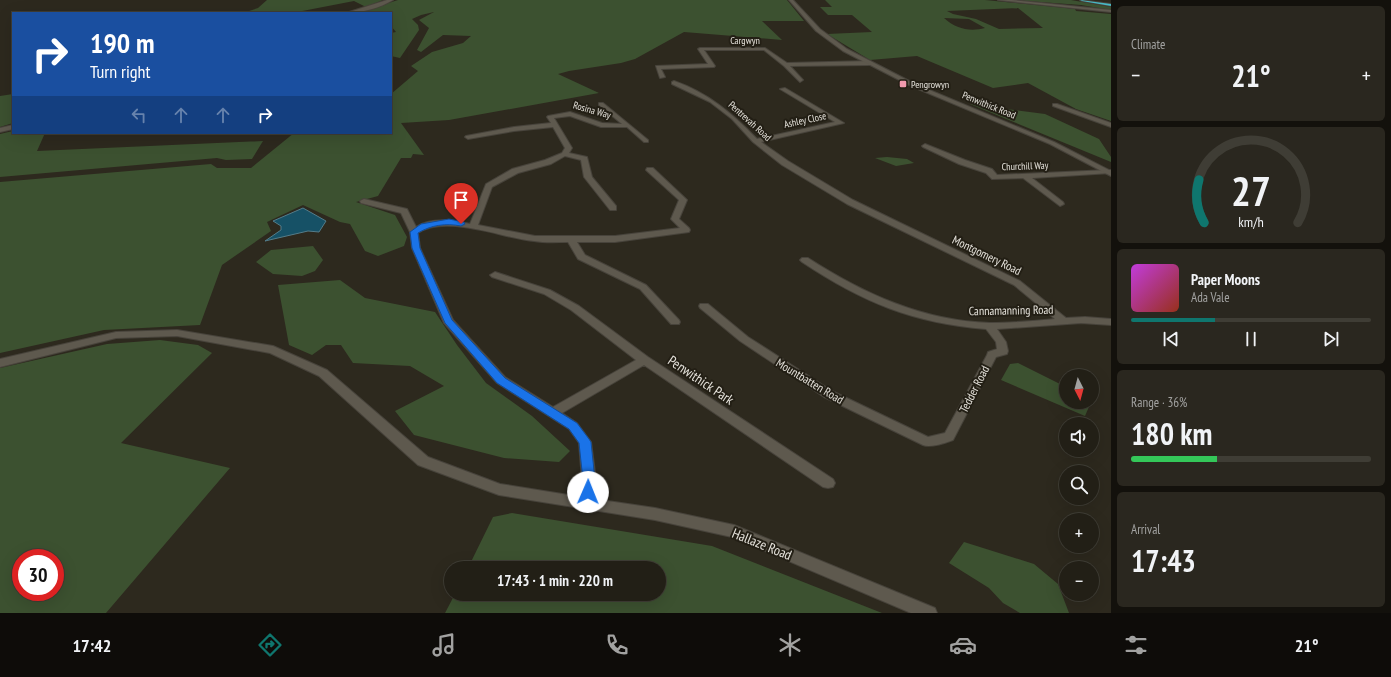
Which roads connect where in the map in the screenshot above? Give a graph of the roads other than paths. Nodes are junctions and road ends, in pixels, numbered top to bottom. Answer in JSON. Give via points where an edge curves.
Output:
{"nodes":[{"id":1,"x":391,"y":0,"type":"edge"},
{"id":2,"x":791,"y":0,"type":"edge"},
{"id":3,"x":1000,"y":0,"type":"edge"},
{"id":4,"x":1082,"y":0,"type":"edge"},
{"id":5,"x":1111,"y":5,"type":"edge"},
{"id":6,"x":1111,"y":11,"type":"edge"},
{"id":7,"x":352,"y":12,"type":"edge"},
{"id":8,"x":653,"y":60,"type":"dead end"},
{"id":9,"x":870,"y":63,"type":"junction"},
{"id":10,"x":786,"y":65,"type":"junction"},
{"id":11,"x":658,"y":67,"type":"junction"},
{"id":12,"x":662,"y":77,"type":"dead end"},
{"id":13,"x":800,"y":80,"type":"dead end"},
{"id":14,"x":674,"y":83,"type":"dead end"},
{"id":15,"x":783,"y":89,"type":"dead end"},
{"id":16,"x":601,"y":104,"type":"dead end"},
{"id":17,"x":1055,"y":105,"type":"dead end"},
{"id":18,"x":628,"y":124,"type":"junction"},
{"id":19,"x":554,"y":125,"type":"junction"},
{"id":20,"x":1111,"y":125,"type":"edge"},
{"id":21,"x":12,"y":127,"type":"edge"},
{"id":22,"x":0,"y":130,"type":"edge"},
{"id":23,"x":468,"y":137,"type":"dead end"},
{"id":24,"x":646,"y":141,"type":"dead end"},
{"id":25,"x":754,"y":141,"type":"junction"},
{"id":26,"x":925,"y":146,"type":"dead end"},
{"id":27,"x":564,"y":154,"type":"junction"},
{"id":28,"x":650,"y":170,"type":"dead end"},
{"id":29,"x":1109,"y":173,"type":"edge"},
{"id":30,"x":1025,"y":176,"type":"junction"},
{"id":31,"x":364,"y":202,"type":"dead end"},
{"id":32,"x":850,"y":202,"type":"joint"},
{"id":33,"x":1060,"y":204,"type":"dead end"},
{"id":34,"x":613,"y":208,"type":"dead end"},
{"id":35,"x":473,"y":226,"type":"junction"},
{"id":36,"x":414,"y":232,"type":"junction"},
{"id":37,"x":571,"y":239,"type":"junction"},
{"id":38,"x":805,"y":260,"type":"dead end"},
{"id":39,"x":495,"y":275,"type":"dead end"},
{"id":40,"x":704,"y":306,"type":"dead end"},
{"id":41,"x":1064,"y":321,"type":"junction"},
{"id":42,"x":675,"y":322,"type":"dead end"},
{"id":43,"x":1111,"y":322,"type":"edge"},
{"id":44,"x":990,"y":326,"type":"junction"},
{"id":45,"x":644,"y":360,"type":"junction"},
{"id":46,"x":0,"y":363,"type":"edge"},
{"id":47,"x":553,"y":413,"type":"junction"},
{"id":48,"x":949,"y":437,"type":"joint"},
{"id":49,"x":828,"y":483,"type":"dead end"},
{"id":50,"x":587,"y":504,"type":"junction"},
{"id":51,"x":929,"y":613,"type":"edge"}],
"edges":[{"from":1,"to":7,"type":"street"},
{"from":2,"to":9,"type":"street","name":"Penwithick Road","via":[[818,30],[845,50]]},
{"from":3,"to":6,"type":"street"},
{"from":4,"to":5,"type":"highway"},
{"from":8,"to":11,"type":"street"},
{"from":9,"to":10,"type":"street"},
{"from":9,"to":29,"type":"street","name":"Penwithick Road","via":[[923,89],[1052,143]]},
{"from":10,"to":11,"type":"street","name":"Cargwyn","via":[[765,49],[700,49],[712,66]]},
{"from":10,"to":13,"type":"street"},
{"from":11,"to":12,"type":"street"},
{"from":14,"to":25,"type":"street","name":"Pentrevah Road","via":[[712,101],[734,118]]},
{"from":15,"to":25,"type":"street","name":"Ashley Close","via":[[841,123]]},
{"from":16,"to":18,"type":"street","name":"Rosina Way"},
{"from":17,"to":20,"type":"street"},
{"from":18,"to":19,"type":"street","name":"Rosina Way","via":[[612,127],[598,124],[577,114],[563,113],[550,117]]},
{"from":18,"to":24,"type":"street","name":"Rosina Way"},
{"from":19,"to":23,"type":"street"},
{"from":19,"to":27,"type":"street","via":[[569,148]]},
{"from":21,"to":22,"type":"street"},
{"from":25,"to":32,"type":"street","name":"Pentrevah Road"},
{"from":26,"to":30,"type":"street","name":"Churchill Way","via":[[989,171],[995,177]]},
{"from":27,"to":34,"type":"street","via":[[584,159],[588,177]]},
{"from":27,"to":35,"type":"street","via":[[548,162],[515,171],[489,186]]},
{"from":28,"to":37,"type":"street","via":[[683,200],[675,219],[686,230],[615,239]]},
{"from":29,"to":30,"type":"street","name":"Churchill Way"},
{"from":30,"to":33,"type":"street"},
{"from":31,"to":36,"type":"street","via":[[404,211]]},
{"from":32,"to":41,"type":"street","name":"Montgomery Road","via":[[1017,283]]},
{"from":35,"to":36,"type":"street","via":[[449,222],[423,226]]},
{"from":35,"to":37,"type":"street","via":[[535,239]]},
{"from":36,"to":47,"type":"street","via":[[416,248],[448,321],[501,380]]},
{"from":37,"to":42,"type":"street","via":[[581,257],[643,287]]},
{"from":38,"to":44,"type":"street","name":"Cannamanning Road","via":[[836,281],[889,307],[946,322]]},
{"from":39,"to":45,"type":"street","name":"Penwithick Park","via":[[547,292],[575,308]]},
{"from":40,"to":48,"type":"street","name":"Mountbatten Road","via":[[744,340],[828,394],[927,442]]},
{"from":41,"to":43,"type":"street"},
{"from":41,"to":44,"type":"street","name":"Cannamanning Road"},
{"from":44,"to":48,"type":"street","name":"Tedder Road","via":[[1001,342],[1003,351],[992,355]]},
{"from":45,"to":47,"type":"street"},
{"from":45,"to":49,"type":"street","name":"Penwithick Park"},
{"from":46,"to":50,"type":"street","name":"Hallaze Road","via":[[116,336],[177,333],[273,350],[323,373],[423,461],[499,489]]},
{"from":47,"to":50,"type":"street","via":[[573,426],[585,442],[589,480]]},
{"from":50,"to":51,"type":"street","name":"Hallaze Road","via":[[655,514],[734,531]]}]}
